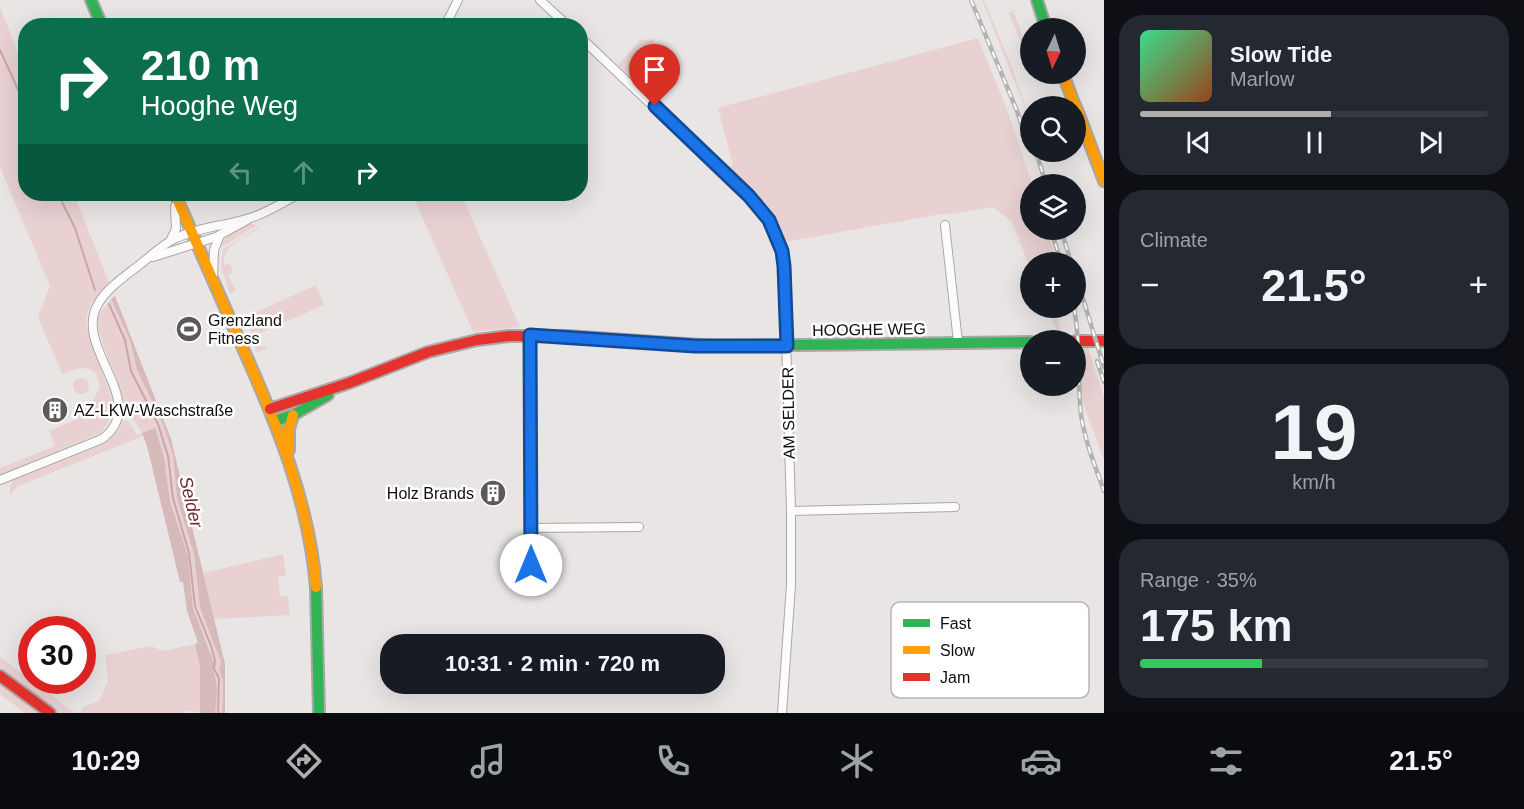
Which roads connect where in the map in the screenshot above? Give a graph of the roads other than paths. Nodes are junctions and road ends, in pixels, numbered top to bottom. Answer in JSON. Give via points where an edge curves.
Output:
{"nodes":[{"id":1,"x":91,"y":0,"type":"edge"},
{"id":2,"x":458,"y":0,"type":"edge"},
{"id":3,"x":540,"y":0,"type":"edge"},
{"id":4,"x":1037,"y":0,"type":"edge"},
{"id":5,"x":99,"y":18,"type":"edge"},
{"id":6,"x":449,"y":18,"type":"edge"},
{"id":7,"x":559,"y":18,"type":"edge"},
{"id":8,"x":1043,"y":18,"type":"edge"},
{"id":9,"x":588,"y":45,"type":"edge"},
{"id":10,"x":1086,"y":135,"type":"edge"},
{"id":11,"x":1104,"y":181,"type":"edge"},
{"id":12,"x":176,"y":201,"type":"edge"},
{"id":13,"x":179,"y":201,"type":"edge"},
{"id":14,"x":285,"y":201,"type":"edge"},
{"id":15,"x":248,"y":219,"type":"junction"},
{"id":16,"x":945,"y":225,"type":"dead end"},
{"id":17,"x":192,"y":232,"type":"junction"},
{"id":18,"x":220,"y":235,"type":"junction"},
{"id":19,"x":170,"y":241,"type":"junction"},
{"id":20,"x":197,"y":243,"type":"junction"},
{"id":21,"x":149,"y":259,"type":"junction"},
{"id":22,"x":213,"y":277,"type":"junction"},
{"id":23,"x":530,"y":335,"type":"junction"},
{"id":24,"x":1086,"y":341,"type":"edge"},
{"id":25,"x":1104,"y":341,"type":"edge"},
{"id":26,"x":958,"y":342,"type":"junction"},
{"id":27,"x":1020,"y":342,"type":"edge"},
{"id":28,"x":787,"y":346,"type":"junction"},
{"id":29,"x":349,"y":382,"type":"junction"},
{"id":30,"x":270,"y":409,"type":"junction"},
{"id":31,"x":293,"y":415,"type":"junction"},
{"id":32,"x":275,"y":421,"type":"junction"},
{"id":33,"x":288,"y":460,"type":"junction"},
{"id":34,"x":0,"y":480,"type":"edge"},
{"id":35,"x":956,"y":507,"type":"dead end"},
{"id":36,"x":791,"y":511,"type":"junction"},
{"id":37,"x":639,"y":527,"type":"dead end"},
{"id":38,"x":531,"y":528,"type":"junction"},
{"id":39,"x":531,"y":565,"type":"dead end"},
{"id":40,"x":0,"y":676,"type":"edge"},
{"id":41,"x":51,"y":713,"type":"edge"},
{"id":42,"x":319,"y":713,"type":"edge"},
{"id":43,"x":782,"y":713,"type":"edge"}],
"edges":[{"from":1,"to":5,"type":"street"},
{"from":2,"to":6,"type":"street"},
{"from":3,"to":7,"type":"street"},
{"from":4,"to":8,"type":"street"},
{"from":9,"to":28,"type":"street","name":"AM SELDER","via":[[749,196],[769,220],[782,251]]},
{"from":10,"to":11,"type":"street"},
{"from":12,"to":19,"type":"street","via":[[176,229]]},
{"from":13,"to":17,"type":"street"},
{"from":14,"to":15,"type":"street"},
{"from":15,"to":17,"type":"street"},
{"from":15,"to":18,"type":"street"},
{"from":16,"to":26,"type":"street"},
{"from":17,"to":19,"type":"street"},
{"from":17,"to":20,"type":"street"},
{"from":18,"to":20,"type":"street"},
{"from":18,"to":22,"type":"street","via":[[214,250]]},
{"from":19,"to":21,"type":"street"},
{"from":20,"to":21,"type":"street"},
{"from":20,"to":22,"type":"street"},
{"from":21,"to":34,"type":"street","via":[[107,293],[94,311],[94,337],[119,407],[113,430],[102,440]]},
{"from":22,"to":30,"type":"street"},
{"from":23,"to":28,"type":"street","name":"HOOGHE WEG","via":[[695,346]]},
{"from":23,"to":29,"type":"street","name":"HOOGHE WEG","via":[[458,344]]},
{"from":23,"to":38,"type":"street"},
{"from":24,"to":25,"type":"street"},
{"from":26,"to":27,"type":"street","name":"HOOGHE WEG"},
{"from":26,"to":28,"type":"street","name":"HOOGHE WEG"},
{"from":28,"to":36,"type":"street","name":"AM SELDER"},
{"from":29,"to":30,"type":"street","name":"HOOGHE WEG"},
{"from":29,"to":31,"type":"street","name":"HOOGHE WEG"},
{"from":30,"to":32,"type":"street"},
{"from":31,"to":32,"type":"street","name":"HOOGHE WEG"},
{"from":31,"to":33,"type":"street"},
{"from":32,"to":33,"type":"street"},
{"from":33,"to":42,"type":"street","via":[[302,504],[315,577]]},
{"from":35,"to":36,"type":"street"},
{"from":36,"to":43,"type":"street","name":"AM SELDER","via":[[790,608]]},
{"from":37,"to":38,"type":"street"},
{"from":38,"to":39,"type":"street"},
{"from":40,"to":41,"type":"street"}]}
